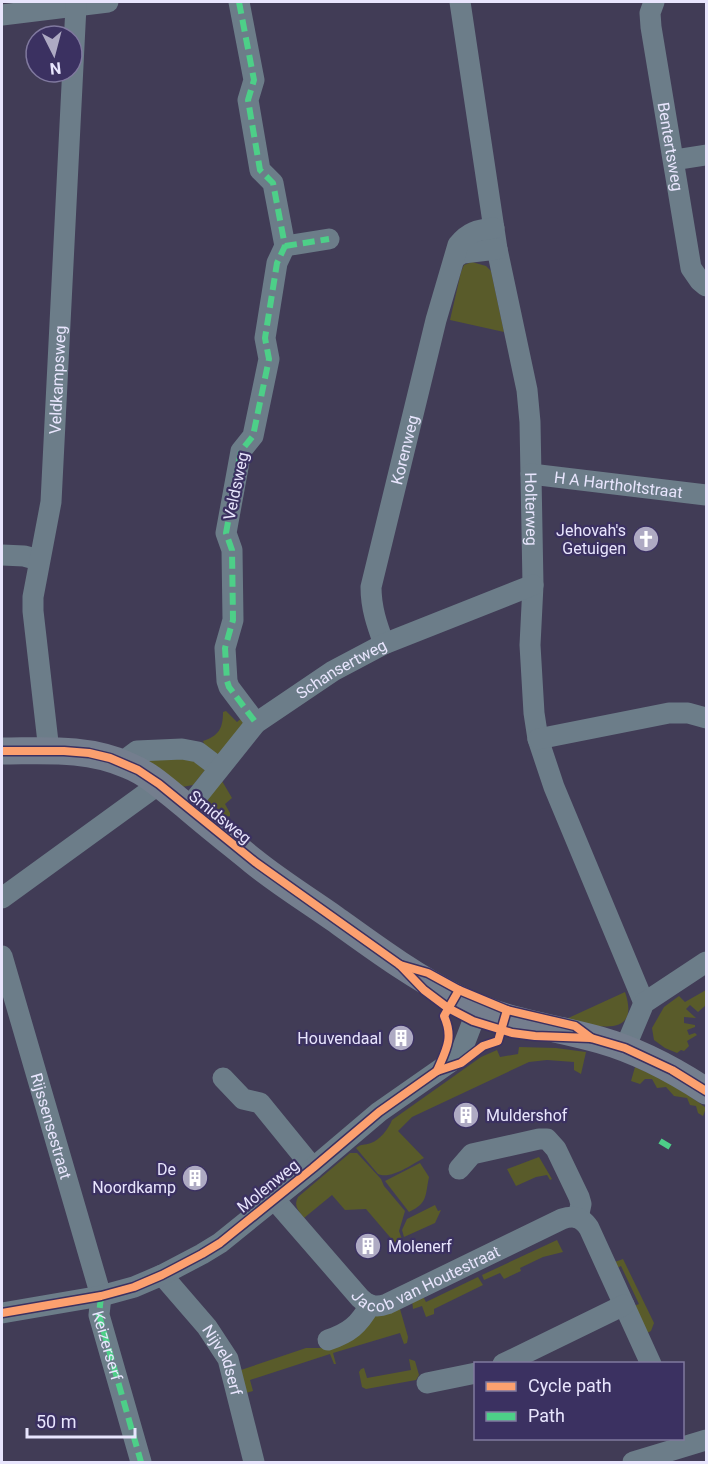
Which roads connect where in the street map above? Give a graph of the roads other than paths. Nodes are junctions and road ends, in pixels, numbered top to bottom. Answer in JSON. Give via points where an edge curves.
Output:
{"nodes":[{"id":1,"x":108,"y":2,"type":"edge"},
{"id":2,"x":239,"y":2,"type":"edge"},
{"id":3,"x":460,"y":2,"type":"edge"},
{"id":4,"x":654,"y":2,"type":"edge"},
{"id":5,"x":76,"y":6,"type":"junction"},
{"id":6,"x":2,"y":15,"type":"edge"},
{"id":7,"x":706,"y":155,"type":"edge"},
{"id":8,"x":674,"y":160,"type":"junction"},
{"id":9,"x":494,"y":228,"type":"junction"},
{"id":10,"x":329,"y":239,"type":"dead end"},
{"id":11,"x":285,"y":246,"type":"junction"},
{"id":12,"x":497,"y":249,"type":"junction"},
{"id":13,"x":456,"y":257,"type":"junction"},
{"id":14,"x":706,"y":286,"type":"edge"},
{"id":15,"x":531,"y":474,"type":"junction"},
{"id":16,"x":706,"y":495,"type":"edge"},
{"id":17,"x":2,"y":555,"type":"edge"},
{"id":18,"x":39,"y":560,"type":"junction"},
{"id":19,"x":533,"y":585,"type":"junction"},
{"id":20,"x":384,"y":644,"type":"junction"},
{"id":21,"x":706,"y":718,"type":"edge"},
{"id":22,"x":256,"y":723,"type":"junction"},
{"id":23,"x":538,"y":739,"type":"junction"},
{"id":24,"x":2,"y":751,"type":"edge"},
{"id":25,"x":49,"y":751,"type":"junction"},
{"id":26,"x":126,"y":764,"type":"junction"},
{"id":27,"x":219,"y":768,"type":"junction"},
{"id":28,"x":159,"y":784,"type":"junction"},
{"id":29,"x":188,"y":807,"type":"junction"},
{"id":30,"x":2,"y":898,"type":"edge"},
{"id":31,"x":2,"y":956,"type":"edge"},
{"id":32,"x":706,"y":963,"type":"edge"},
{"id":33,"x":644,"y":1003,"type":"junction"},
{"id":34,"x":476,"y":1014,"type":"junction"},
{"id":35,"x":625,"y":1048,"type":"junction"},
{"id":36,"x":223,"y":1078,"type":"dead end"},
{"id":37,"x":706,"y":1091,"type":"edge"},
{"id":38,"x":313,"y":1168,"type":"junction"},
{"id":39,"x":459,"y":1169,"type":"dead end"},
{"id":40,"x":274,"y":1199,"type":"junction"},
{"id":41,"x":578,"y":1218,"type":"junction"},
{"id":42,"x":162,"y":1275,"type":"junction"},
{"id":43,"x":101,"y":1296,"type":"junction"},
{"id":44,"x":370,"y":1305,"type":"junction"},
{"id":45,"x":624,"y":1305,"type":"junction"},
{"id":46,"x":2,"y":1313,"type":"edge"},
{"id":47,"x":328,"y":1341,"type":"dead end"},
{"id":48,"x":507,"y":1362,"type":"edge"},
{"id":49,"x":650,"y":1362,"type":"edge"},
{"id":50,"x":474,"y":1373,"type":"edge"},
{"id":51,"x":427,"y":1383,"type":"dead end"},
{"id":52,"x":692,"y":1440,"type":"edge"},
{"id":53,"x":141,"y":1462,"type":"edge"},
{"id":54,"x":254,"y":1462,"type":"edge"},
{"id":55,"x":633,"y":1462,"type":"edge"}],
"edges":[{"from":1,"to":5,"type":"street"},
{"from":2,"to":11,"type":"street","name":"Veldsweg","via":[[255,80],[248,100],[260,170],[273,183]]},
{"from":3,"to":9,"type":"street","name":"Holterweg"},
{"from":4,"to":8,"type":"street","name":"Bentertsweg","via":[[651,27]]},
{"from":5,"to":6,"type":"street"},
{"from":5,"to":18,"type":"street","name":"Veldkampsweg","via":[[51,502]]},
{"from":7,"to":8,"type":"street"},
{"from":8,"to":14,"type":"street","name":"Bentertsweg","via":[[691,268]]},
{"from":9,"to":12,"type":"street","name":"Holterweg"},
{"from":9,"to":13,"type":"street","name":"Korenweg","via":[[465,236]]},
{"from":10,"to":11,"type":"street"},
{"from":11,"to":22,"type":"street","name":"Veldsweg","via":[[277,263],[265,338],[269,359],[253,436],[241,451],[226,532],[232,550],[233,596],[232,626],[225,648],[227,681]]},
{"from":12,"to":13,"type":"street"},
{"from":12,"to":15,"type":"street","name":"Holterweg","via":[[527,390]]},
{"from":13,"to":20,"type":"street","name":"Korenweg","via":[[436,320],[371,587],[375,622]]},
{"from":15,"to":16,"type":"street","name":"H A Hartholtstraat"},
{"from":15,"to":19,"type":"street","name":"Holterweg"},
{"from":17,"to":18,"type":"street"},
{"from":18,"to":25,"type":"street","name":"Veldkampsweg","via":[[33,611]]},
{"from":19,"to":20,"type":"street","name":"Schansertweg"},
{"from":19,"to":23,"type":"street","name":"Holterweg","via":[[530,645]]},
{"from":20,"to":22,"type":"street","name":"Schansertweg","via":[[333,671]]},
{"from":21,"to":23,"type":"street","via":[[669,713]]},
{"from":22,"to":27,"type":"street","name":"Schansertweg"},
{"from":23,"to":33,"type":"street","name":"Holterweg","via":[[554,787]]},
{"from":24,"to":25,"type":"main road","name":"Smidsweg"},
{"from":25,"to":26,"type":"main road","name":"Smidsweg","via":[[88,753]]},
{"from":26,"to":27,"type":"street","via":[[137,751],[182,749],[198,752]]},
{"from":26,"to":28,"type":"main road","name":"Smidsweg"},
{"from":27,"to":29,"type":"street","name":"Schansertweg"},
{"from":28,"to":29,"type":"main road","name":"Smidsweg"},
{"from":28,"to":30,"type":"street"},
{"from":29,"to":34,"type":"main road","name":"Smidsweg","via":[[255,862],[400,965],[435,1000]]},
{"from":31,"to":43,"type":"street","name":"Rijssensestraat"},
{"from":32,"to":33,"type":"street"},
{"from":33,"to":35,"type":"street"},
{"from":34,"to":35,"type":"main road","name":"Smidsweg","via":[[501,1031],[591,1038]]},
{"from":34,"to":38,"type":"street","name":"Molenweg","via":[[463,1047],[452,1061],[379,1112]]},
{"from":35,"to":37,"type":"main road","name":"Smidsweg"},
{"from":36,"to":38,"type":"street","via":[[243,1099],[261,1103]]},
{"from":38,"to":40,"type":"street","name":"Molenweg"},
{"from":39,"to":41,"type":"street","via":[[472,1154],[547,1139],[556,1149],[579,1197]]},
{"from":40,"to":42,"type":"street","name":"Molenweg","via":[[220,1243]]},
{"from":40,"to":44,"type":"street","name":"Jacob van Houtestraat"},
{"from":41,"to":44,"type":"street","name":"Jacob van Houtestraat","via":[[562,1219],[387,1304]]},
{"from":41,"to":45,"type":"street","via":[[589,1228]]},
{"from":42,"to":43,"type":"street","name":"Molenweg"},
{"from":42,"to":54,"type":"street","name":"Nijveldserf","via":[[207,1327],[228,1359]]},
{"from":43,"to":46,"type":"street","name":"Molenweg"},
{"from":43,"to":53,"type":"street","name":"Keizerserf","via":[[99,1315]]},
{"from":44,"to":47,"type":"street","via":[[357,1326]]},
{"from":45,"to":48,"type":"street"},
{"from":45,"to":49,"type":"street"},
{"from":50,"to":51,"type":"street"},
{"from":52,"to":55,"type":"street"}]}
